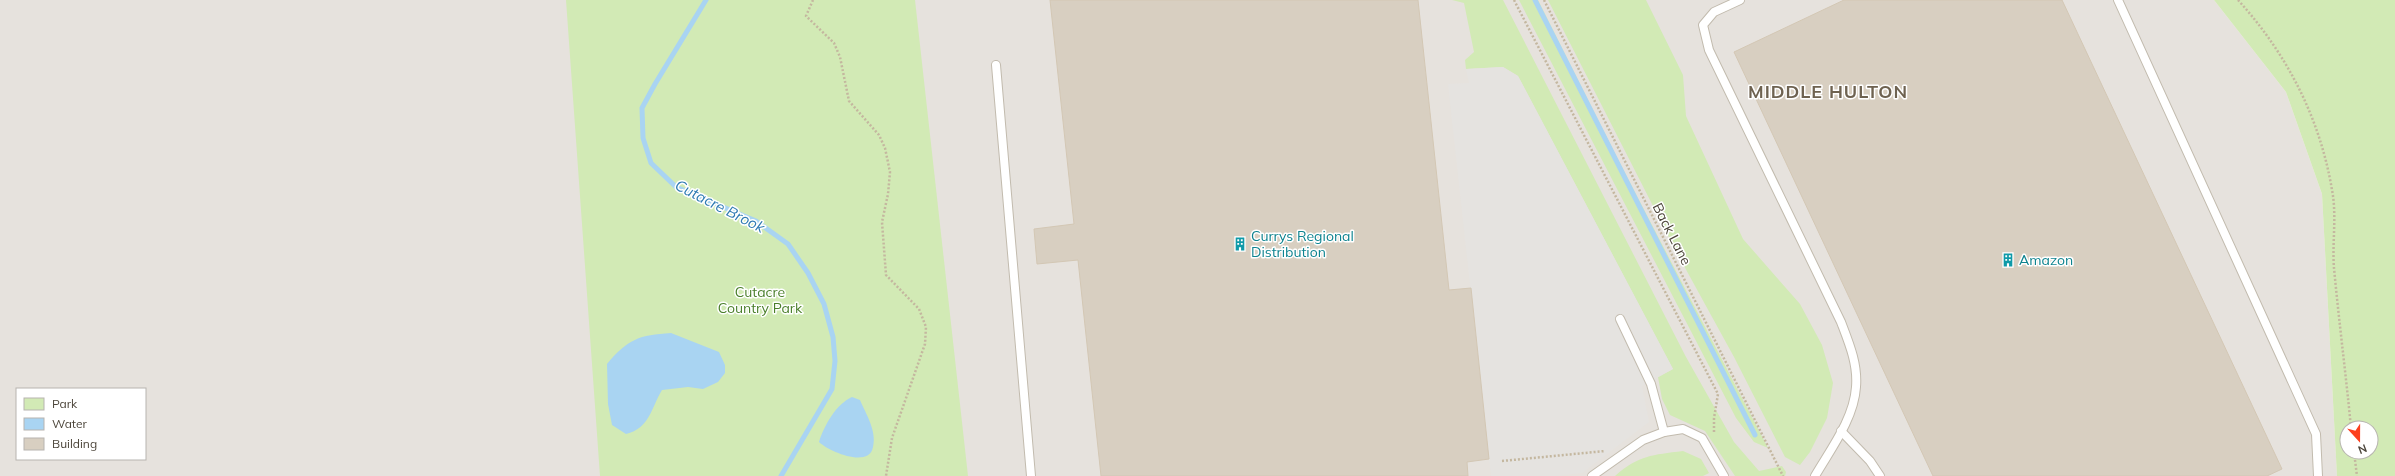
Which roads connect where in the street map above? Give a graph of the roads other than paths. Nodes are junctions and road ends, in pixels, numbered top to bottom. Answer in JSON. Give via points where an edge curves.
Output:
{"nodes":[{"id":1,"x":1740,"y":0,"type":"edge"},
{"id":2,"x":2118,"y":0,"type":"edge"},
{"id":3,"x":996,"y":65,"type":"dead end"},
{"id":4,"x":1620,"y":319,"type":"dead end"},
{"id":5,"x":1841,"y":431,"type":"junction"},
{"id":6,"x":1664,"y":432,"type":"junction"},
{"id":7,"x":1031,"y":476,"type":"edge"},
{"id":8,"x":1592,"y":476,"type":"edge"},
{"id":9,"x":1724,"y":476,"type":"edge"},
{"id":10,"x":1815,"y":476,"type":"edge"},
{"id":11,"x":1880,"y":476,"type":"edge"},
{"id":12,"x":2318,"y":476,"type":"edge"}],
"edges":[{"from":1,"to":5,"type":"lane","via":[[1714,12],[1703,25],[1709,50],[1841,322],[1851,348],[1856,368],[1856,388]]},
{"from":2,"to":12,"type":"lane","via":[[2316,434]]},
{"from":3,"to":7,"type":"lane"},
{"from":4,"to":6,"type":"lane","via":[[1651,384]]},
{"from":5,"to":10,"type":"lane"},
{"from":5,"to":11,"type":"lane","via":[[1870,461]]},
{"from":6,"to":8,"type":"lane","via":[[1643,440]]},
{"from":6,"to":9,"type":"lane","via":[[1683,429],[1702,438]]}]}
